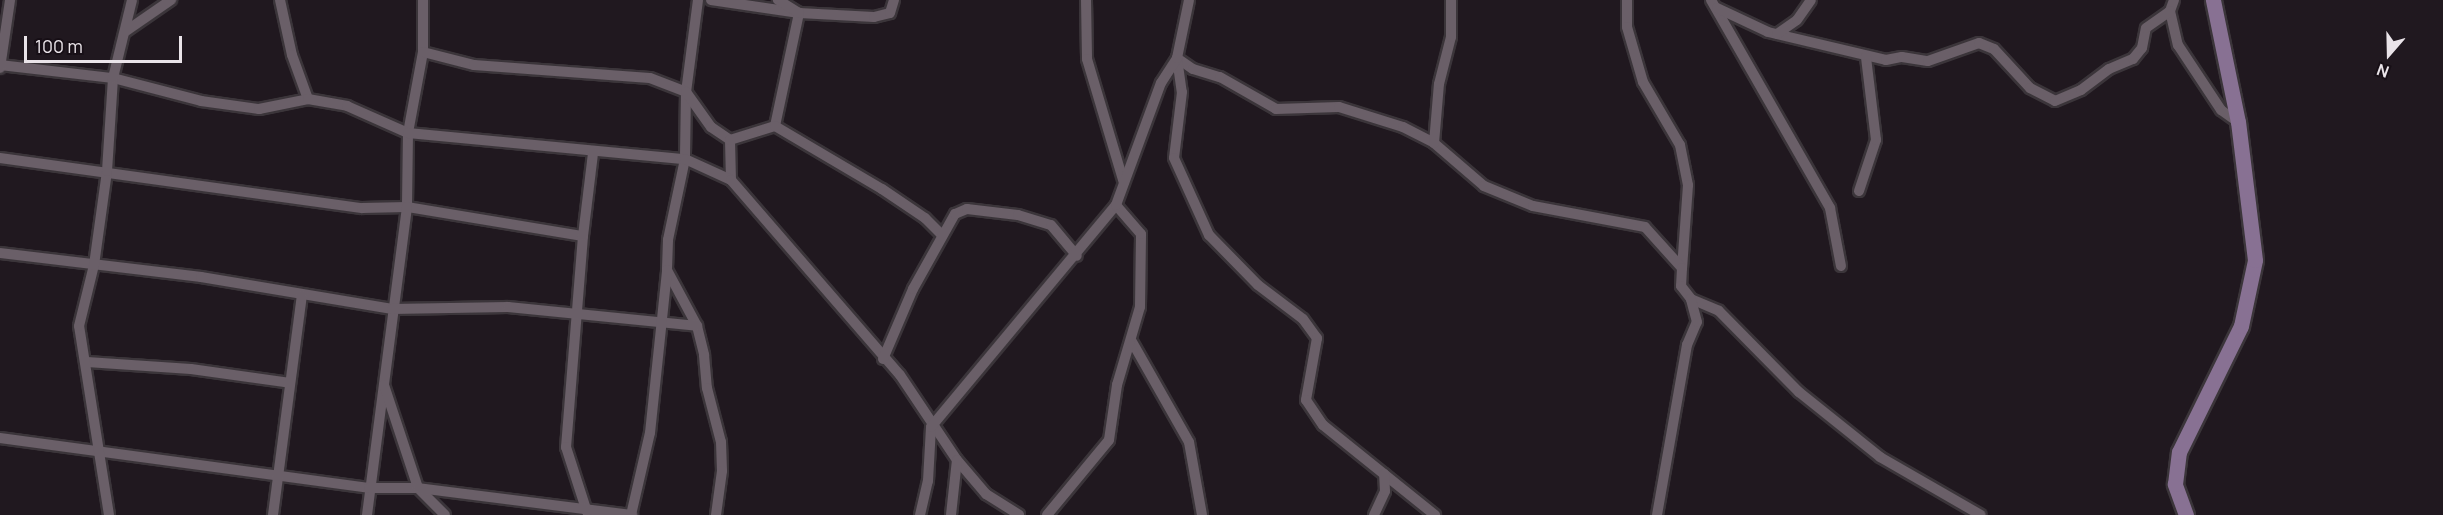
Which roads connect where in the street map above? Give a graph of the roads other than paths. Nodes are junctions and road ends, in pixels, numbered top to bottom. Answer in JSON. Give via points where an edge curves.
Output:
{"nodes":[{"id":1,"x":10,"y":0,"type":"edge"},
{"id":2,"x":132,"y":0,"type":"edge"},
{"id":3,"x":171,"y":0,"type":"edge"},
{"id":4,"x":280,"y":0,"type":"edge"},
{"id":5,"x":423,"y":0,"type":"edge"},
{"id":6,"x":698,"y":0,"type":"edge"},
{"id":7,"x":711,"y":0,"type":"edge"},
{"id":8,"x":778,"y":0,"type":"edge"},
{"id":9,"x":800,"y":0,"type":"edge"},
{"id":10,"x":894,"y":0,"type":"edge"},
{"id":11,"x":1086,"y":0,"type":"edge"},
{"id":12,"x":1189,"y":0,"type":"edge"},
{"id":13,"x":1451,"y":0,"type":"edge"},
{"id":14,"x":1627,"y":0,"type":"edge"},
{"id":15,"x":1811,"y":0,"type":"edge"},
{"id":16,"x":2174,"y":0,"type":"edge"},
{"id":17,"x":2213,"y":0,"type":"edge"},
{"id":18,"x":1714,"y":4,"type":"edge"},
{"id":19,"x":2170,"y":11,"type":"junction"},
{"id":20,"x":799,"y":13,"type":"junction"},
{"id":21,"x":126,"y":31,"type":"junction"},
{"id":22,"x":1777,"y":34,"type":"junction"},
{"id":23,"x":423,"y":52,"type":"junction"},
{"id":24,"x":1866,"y":57,"type":"junction"},
{"id":25,"x":1177,"y":58,"type":"junction"},
{"id":26,"x":0,"y":66,"type":"edge"},
{"id":27,"x":113,"y":78,"type":"junction"},
{"id":28,"x":686,"y":92,"type":"junction"},
{"id":29,"x":308,"y":99,"type":"junction"},
{"id":30,"x":2238,"y":122,"type":"junction"},
{"id":31,"x":775,"y":126,"type":"junction"},
{"id":32,"x":408,"y":133,"type":"junction"},
{"id":33,"x":730,"y":140,"type":"junction"},
{"id":34,"x":1434,"y":143,"type":"junction"},
{"id":35,"x":593,"y":153,"type":"junction"},
{"id":36,"x":0,"y":158,"type":"edge"},
{"id":37,"x":685,"y":159,"type":"junction"},
{"id":38,"x":107,"y":171,"type":"junction"},
{"id":39,"x":731,"y":180,"type":"junction"},
{"id":40,"x":1124,"y":183,"type":"junction"},
{"id":41,"x":1859,"y":191,"type":"dead end"},
{"id":42,"x":1116,"y":205,"type":"junction"},
{"id":43,"x":407,"y":207,"type":"junction"},
{"id":44,"x":942,"y":234,"type":"junction"},
{"id":45,"x":583,"y":236,"type":"junction"},
{"id":46,"x":0,"y":253,"type":"edge"},
{"id":47,"x":1077,"y":256,"type":"junction"},
{"id":48,"x":94,"y":265,"type":"junction"},
{"id":49,"x":1841,"y":266,"type":"dead end"},
{"id":50,"x":1682,"y":268,"type":"junction"},
{"id":51,"x":668,"y":270,"type":"junction"},
{"id":52,"x":302,"y":295,"type":"junction"},
{"id":53,"x":1691,"y":299,"type":"junction"},
{"id":54,"x":392,"y":309,"type":"junction"},
{"id":55,"x":575,"y":312,"type":"junction"},
{"id":56,"x":662,"y":320,"type":"junction"},
{"id":57,"x":697,"y":326,"type":"junction"},
{"id":58,"x":1131,"y":340,"type":"junction"},
{"id":59,"x":883,"y":359,"type":"junction"},
{"id":60,"x":87,"y":362,"type":"junction"},
{"id":61,"x":383,"y":380,"type":"junction"},
{"id":62,"x":290,"y":383,"type":"junction"},
{"id":63,"x":931,"y":427,"type":"junction"},
{"id":64,"x":0,"y":438,"type":"edge"},
{"id":65,"x":96,"y":449,"type":"junction"},
{"id":66,"x":957,"y":460,"type":"junction"},
{"id":67,"x":278,"y":473,"type":"junction"},
{"id":68,"x":1384,"y":474,"type":"junction"},
{"id":69,"x":369,"y":488,"type":"junction"},
{"id":70,"x":418,"y":488,"type":"junction"},
{"id":71,"x":587,"y":512,"type":"junction"},
{"id":72,"x":109,"y":515,"type":"edge"},
{"id":73,"x":273,"y":515,"type":"edge"},
{"id":74,"x":367,"y":515,"type":"edge"},
{"id":75,"x":445,"y":515,"type":"edge"},
{"id":76,"x":631,"y":515,"type":"edge"},
{"id":77,"x":716,"y":515,"type":"edge"},
{"id":78,"x":920,"y":515,"type":"edge"},
{"id":79,"x":951,"y":515,"type":"edge"},
{"id":80,"x":1019,"y":515,"type":"edge"},
{"id":81,"x":1047,"y":515,"type":"edge"},
{"id":82,"x":1202,"y":515,"type":"edge"},
{"id":83,"x":1374,"y":515,"type":"edge"},
{"id":84,"x":1436,"y":515,"type":"edge"},
{"id":85,"x":1657,"y":515,"type":"edge"},
{"id":86,"x":1981,"y":515,"type":"edge"},
{"id":87,"x":2186,"y":515,"type":"edge"}],
"edges":[{"from":1,"to":26,"type":"street"},
{"from":2,"to":21,"type":"street"},
{"from":3,"to":21,"type":"street"},
{"from":4,"to":29,"type":"street","via":[[292,55]]},
{"from":5,"to":23,"type":"street"},
{"from":6,"to":28,"type":"street"},
{"from":7,"to":20,"type":"street"},
{"from":8,"to":20,"type":"street"},
{"from":9,"to":20,"type":"street"},
{"from":10,"to":20,"type":"street","via":[[890,13],[874,17]]},
{"from":11,"to":40,"type":"street","via":[[1087,59]]},
{"from":12,"to":25,"type":"street"},
{"from":13,"to":34,"type":"street","via":[[1451,37],[1437,95]]},
{"from":14,"to":50,"type":"street","via":[[1627,27],[1643,82],[1680,145],[1688,185]]},
{"from":15,"to":22,"type":"street","via":[[1797,20]]},
{"from":16,"to":19,"type":"street"},
{"from":17,"to":30,"type":"main road"},
{"from":18,"to":22,"type":"street"},
{"from":18,"to":49,"type":"street","via":[[1830,208]]},
{"from":19,"to":24,"type":"street","via":[[2146,28],[2142,48],[2133,59],[2055,101],[2030,88],[1994,49],[1979,43],[1928,61]]},
{"from":19,"to":30,"type":"street","via":[[2178,45],[2221,110]]},
{"from":20,"to":31,"type":"street"},
{"from":21,"to":27,"type":"street"},
{"from":22,"to":24,"type":"street"},
{"from":23,"to":28,"type":"street","via":[[474,65],[650,78]]},
{"from":23,"to":32,"type":"street"},
{"from":24,"to":41,"type":"street","via":[[1876,140]]},
{"from":25,"to":34,"type":"street","via":[[1276,109],[1339,107],[1375,116]]},
{"from":25,"to":40,"type":"street","via":[[1161,83]]},
{"from":25,"to":68,"type":"street","via":[[1182,92],[1174,158],[1209,235],[1258,285],[1303,319],[1317,338],[1306,400],[1323,425]]},
{"from":26,"to":27,"type":"street"},
{"from":27,"to":29,"type":"street","via":[[201,101],[259,109]]},
{"from":27,"to":38,"type":"street"},
{"from":28,"to":33,"type":"street","via":[[711,127]]},
{"from":28,"to":37,"type":"street"},
{"from":29,"to":32,"type":"street","via":[[347,106]]},
{"from":30,"to":87,"type":"main road","via":[[2255,260],[2241,326],[2179,452],[2175,484]]},
{"from":31,"to":33,"type":"street"},
{"from":31,"to":44,"type":"street","via":[[882,189]]},
{"from":32,"to":35,"type":"street"},
{"from":32,"to":43,"type":"street"},
{"from":33,"to":39,"type":"street"},
{"from":34,"to":50,"type":"street","via":[[1500,194],[1533,206],[1645,227]]},
{"from":35,"to":37,"type":"street"},
{"from":35,"to":45,"type":"street"},
{"from":36,"to":38,"type":"street"},
{"from":37,"to":39,"type":"street"},
{"from":37,"to":51,"type":"street","via":[[669,240]]},
{"from":38,"to":43,"type":"street","via":[[362,208]]},
{"from":38,"to":48,"type":"street"},
{"from":39,"to":59,"type":"street"},
{"from":40,"to":42,"type":"street"},
{"from":42,"to":47,"type":"street"},
{"from":42,"to":58,"type":"street","via":[[1141,234],[1140,307]]},
{"from":43,"to":45,"type":"street"},
{"from":43,"to":54,"type":"street"},
{"from":44,"to":47,"type":"street","via":[[955,214],[967,209],[1018,215],[1051,225]]},
{"from":44,"to":59,"type":"street"},
{"from":45,"to":55,"type":"street"},
{"from":46,"to":48,"type":"street"},
{"from":47,"to":63,"type":"street"},
{"from":48,"to":52,"type":"street","via":[[201,277]]},
{"from":48,"to":60,"type":"street","via":[[79,326]]},
{"from":50,"to":53,"type":"street","via":[[1681,286]]},
{"from":51,"to":56,"type":"street"},
{"from":51,"to":57,"type":"street"},
{"from":52,"to":54,"type":"street"},
{"from":52,"to":62,"type":"street"},
{"from":53,"to":85,"type":"street","via":[[1697,322],[1685,357]]},
{"from":53,"to":86,"type":"street","via":[[1719,311],[1799,392],[1880,457]]},
{"from":54,"to":55,"type":"street","via":[[508,307]]},
{"from":54,"to":61,"type":"street"},
{"from":55,"to":56,"type":"street"},
{"from":55,"to":71,"type":"street","via":[[566,447]]},
{"from":56,"to":57,"type":"street"},
{"from":56,"to":76,"type":"street","via":[[652,385],[650,432]]},
{"from":57,"to":77,"type":"street","via":[[720,442],[722,471]]},
{"from":58,"to":81,"type":"street","via":[[1117,385],[1109,440]]},
{"from":58,"to":82,"type":"street","via":[[1189,442]]},
{"from":59,"to":63,"type":"street","via":[[900,375]]},
{"from":60,"to":62,"type":"street","via":[[191,369]]},
{"from":60,"to":65,"type":"street"},
{"from":61,"to":69,"type":"street"},
{"from":61,"to":70,"type":"street"},
{"from":62,"to":67,"type":"street"},
{"from":63,"to":66,"type":"street"},
{"from":63,"to":78,"type":"street","via":[[928,481]]},
{"from":64,"to":65,"type":"street"},
{"from":65,"to":67,"type":"street"},
{"from":65,"to":72,"type":"street"},
{"from":66,"to":79,"type":"street"},
{"from":66,"to":80,"type":"street","via":[[986,494]]},
{"from":67,"to":69,"type":"street"},
{"from":67,"to":73,"type":"street"},
{"from":68,"to":83,"type":"street","via":[[1385,491]]},
{"from":68,"to":84,"type":"street"},
{"from":69,"to":70,"type":"street"},
{"from":69,"to":74,"type":"street"},
{"from":70,"to":71,"type":"street"},
{"from":70,"to":75,"type":"street"},
{"from":71,"to":76,"type":"street"}]}
